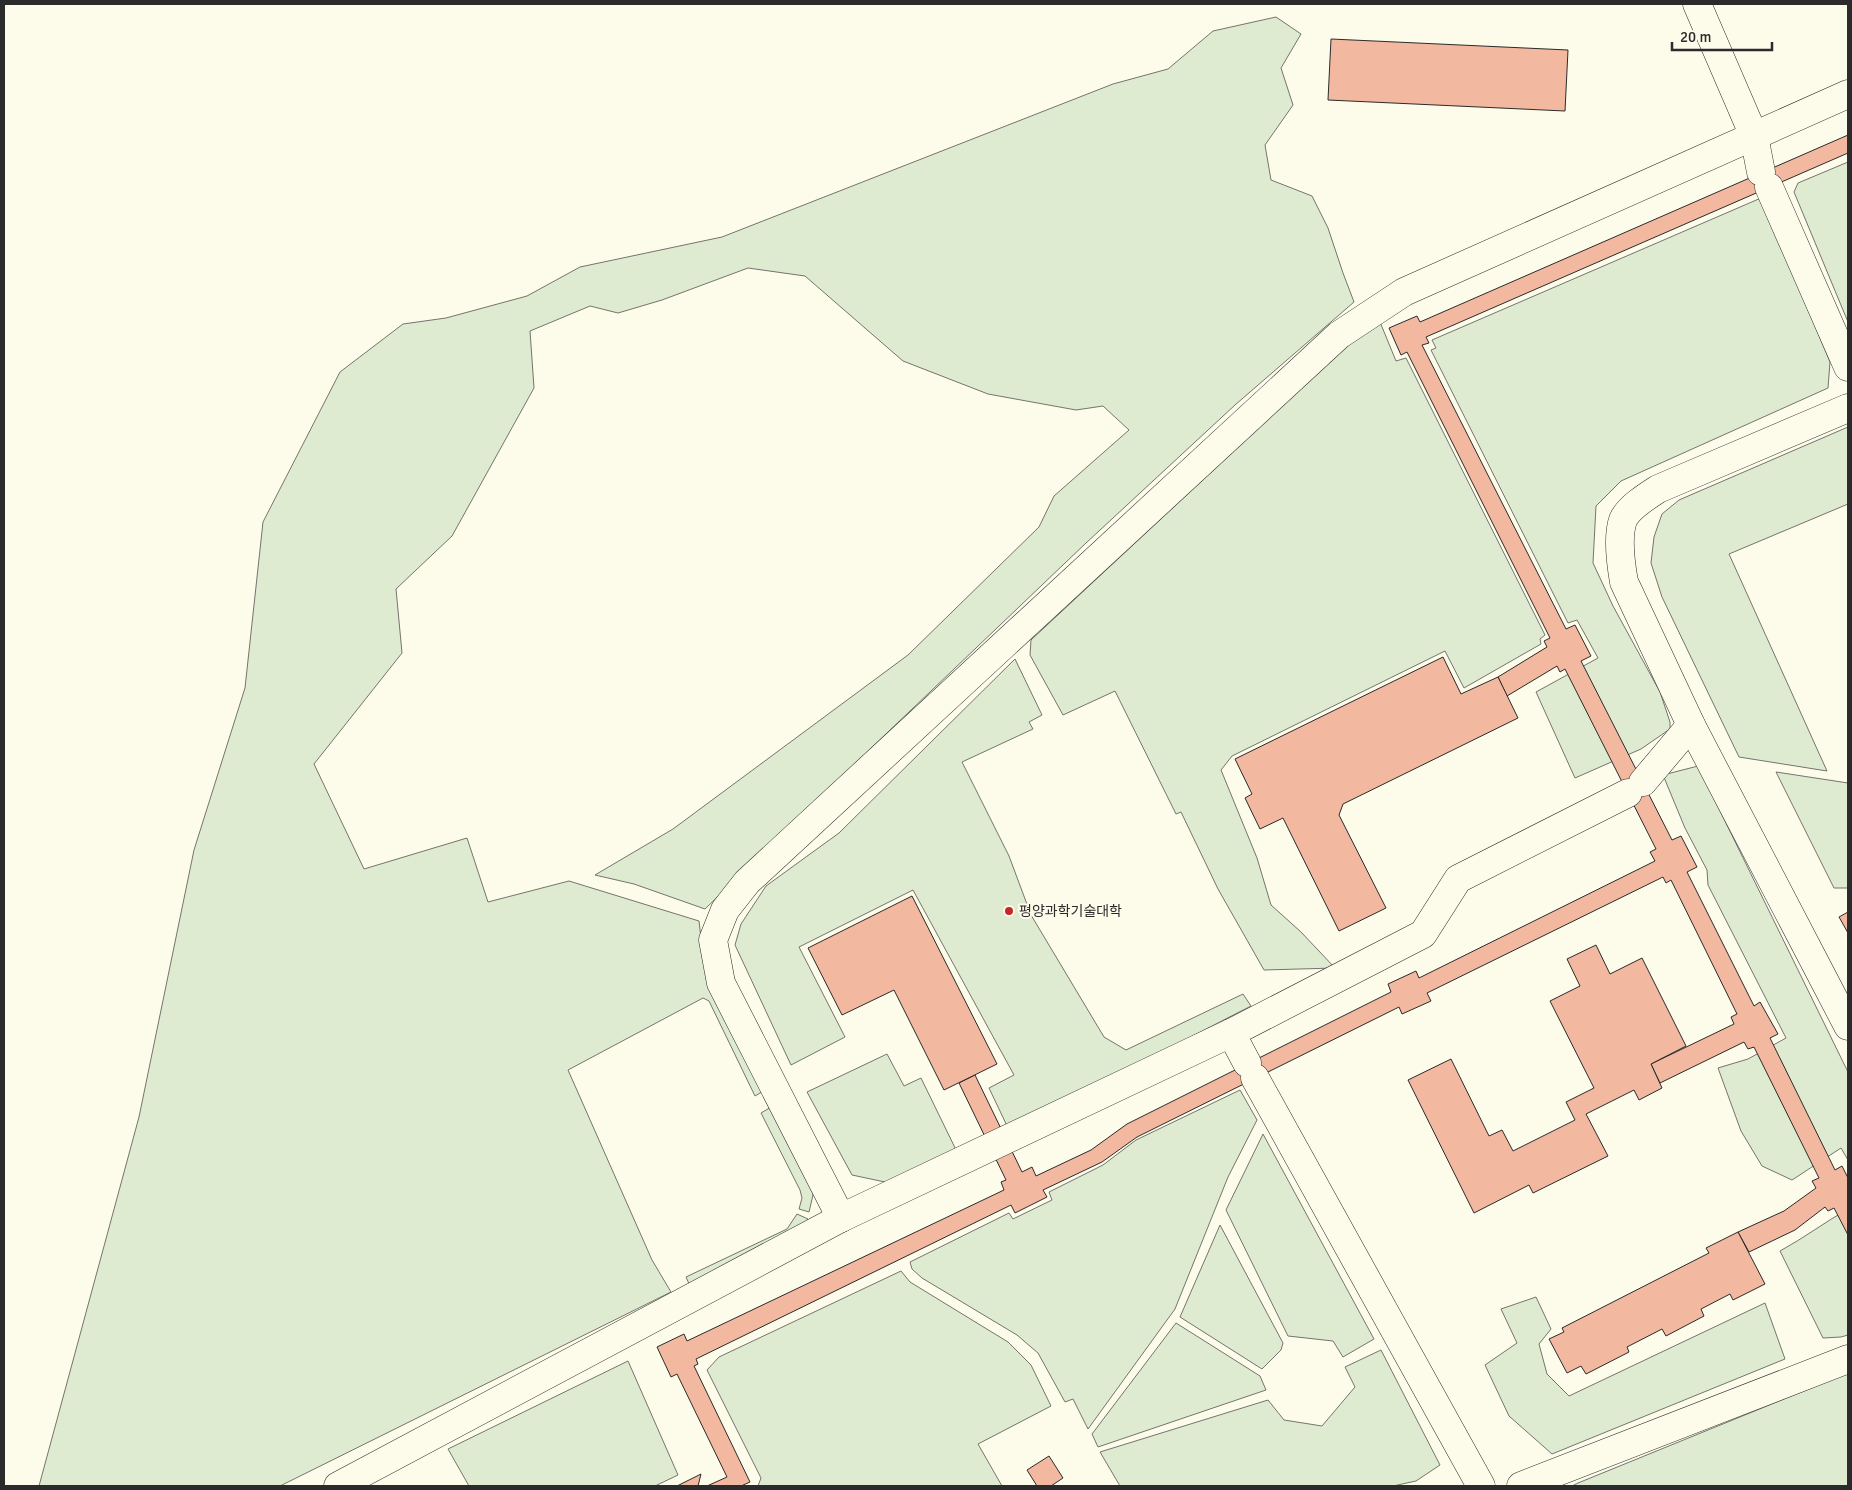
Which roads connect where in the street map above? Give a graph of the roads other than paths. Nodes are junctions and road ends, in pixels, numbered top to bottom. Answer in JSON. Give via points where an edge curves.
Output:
{"nodes":[{"id":1,"x":1697,"y":4,"type":"edge"},
{"id":2,"x":1848,"y":94,"type":"edge"},
{"id":3,"x":1754,"y":136,"type":"junction"},
{"id":4,"x":1848,"y":367,"type":"edge"},
{"id":5,"x":1848,"y":408,"type":"edge"},
{"id":6,"x":1691,"y":725,"type":"junction"},
{"id":7,"x":1848,"y":1026,"type":"edge"},
{"id":8,"x":1231,"y":1034,"type":"junction"},
{"id":9,"x":841,"y":1218,"type":"junction"},
{"id":10,"x":1848,"y":1358,"type":"edge"},
{"id":11,"x":338,"y":1486,"type":"edge"},
{"id":12,"x":1481,"y":1486,"type":"edge"},
{"id":13,"x":1521,"y":1486,"type":"edge"}],
"edges":[{"from":1,"to":3,"type":"lane"},
{"from":2,"to":3,"type":"lane"},
{"from":3,"to":4,"type":"lane","via":[[1765,179]]},
{"from":3,"to":9,"type":"lane","via":[[1404,292],[1339,335],[747,882],[724,910],[713,940],[721,983]]},
{"from":5,"to":6,"type":"lane","via":[[1658,489],[1623,519],[1621,560],[1624,582]]},
{"from":6,"to":7,"type":"lane"},
{"from":6,"to":8,"type":"lane","via":[[1635,787],[1458,880],[1423,934]]},
{"from":8,"to":9,"type":"lane"},
{"from":8,"to":12,"type":"lane"},
{"from":9,"to":11,"type":"lane"},
{"from":10,"to":13,"type":"lane"}]}
